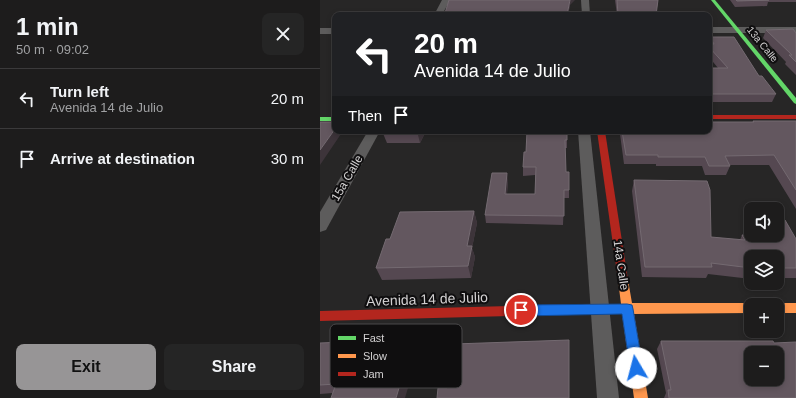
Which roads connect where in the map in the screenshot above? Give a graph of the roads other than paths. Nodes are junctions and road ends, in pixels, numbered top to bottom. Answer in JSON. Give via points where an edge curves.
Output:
{"nodes":[{"id":1,"x":446,"y":0,"type":"edge"},
{"id":2,"x":585,"y":0,"type":"edge"},
{"id":3,"x":713,"y":0,"type":"edge"},
{"id":4,"x":440,"y":12,"type":"edge"},
{"id":5,"x":586,"y":12,"type":"edge"},
{"id":6,"x":712,"y":30,"type":"edge"},
{"id":7,"x":737,"y":30,"type":"junction"},
{"id":8,"x":796,"y":30,"type":"edge"},
{"id":9,"x":320,"y":31,"type":"edge"},
{"id":10,"x":332,"y":31,"type":"edge"},
{"id":11,"x":796,"y":102,"type":"edge"},
{"id":12,"x":712,"y":117,"type":"edge"},
{"id":13,"x":796,"y":117,"type":"edge"},
{"id":14,"x":320,"y":119,"type":"edge"},
{"id":15,"x":332,"y":119,"type":"edge"},
{"id":16,"x":372,"y":134,"type":"edge"},
{"id":17,"x":584,"y":134,"type":"edge"},
{"id":18,"x":601,"y":134,"type":"edge"},
{"id":19,"x":320,"y":226,"type":"edge"},
{"id":20,"x":598,"y":308,"type":"junction"},
{"id":21,"x":744,"y":308,"type":"edge"},
{"id":22,"x":784,"y":308,"type":"edge"},
{"id":23,"x":796,"y":308,"type":"edge"},
{"id":24,"x":627,"y":309,"type":"junction"},
{"id":25,"x":320,"y":316,"type":"edge"},
{"id":26,"x":608,"y":398,"type":"edge"},
{"id":27,"x":641,"y":398,"type":"edge"}],
"edges":[{"from":1,"to":4,"type":"street"},
{"from":2,"to":5,"type":"street"},
{"from":3,"to":7,"type":"street","name":"13a Calle"},
{"from":6,"to":7,"type":"street"},
{"from":7,"to":8,"type":"street"},
{"from":7,"to":11,"type":"street","name":"13a Calle"},
{"from":9,"to":10,"type":"street"},
{"from":12,"to":13,"type":"street"},
{"from":14,"to":15,"type":"street"},
{"from":16,"to":19,"type":"street","name":"15a Calle"},
{"from":17,"to":20,"type":"street","name":"14a Calle"},
{"from":18,"to":24,"type":"street","name":"14a Calle"},
{"from":20,"to":24,"type":"street","name":"Avenida 14 de Julio"},
{"from":20,"to":25,"type":"street","name":"Avenida 14 de Julio"},
{"from":20,"to":26,"type":"street","name":"14a Calle"},
{"from":21,"to":24,"type":"street","name":"Avenida 14 de Julio"},
{"from":22,"to":23,"type":"street"},
{"from":24,"to":27,"type":"street","name":"14a Calle"}]}
